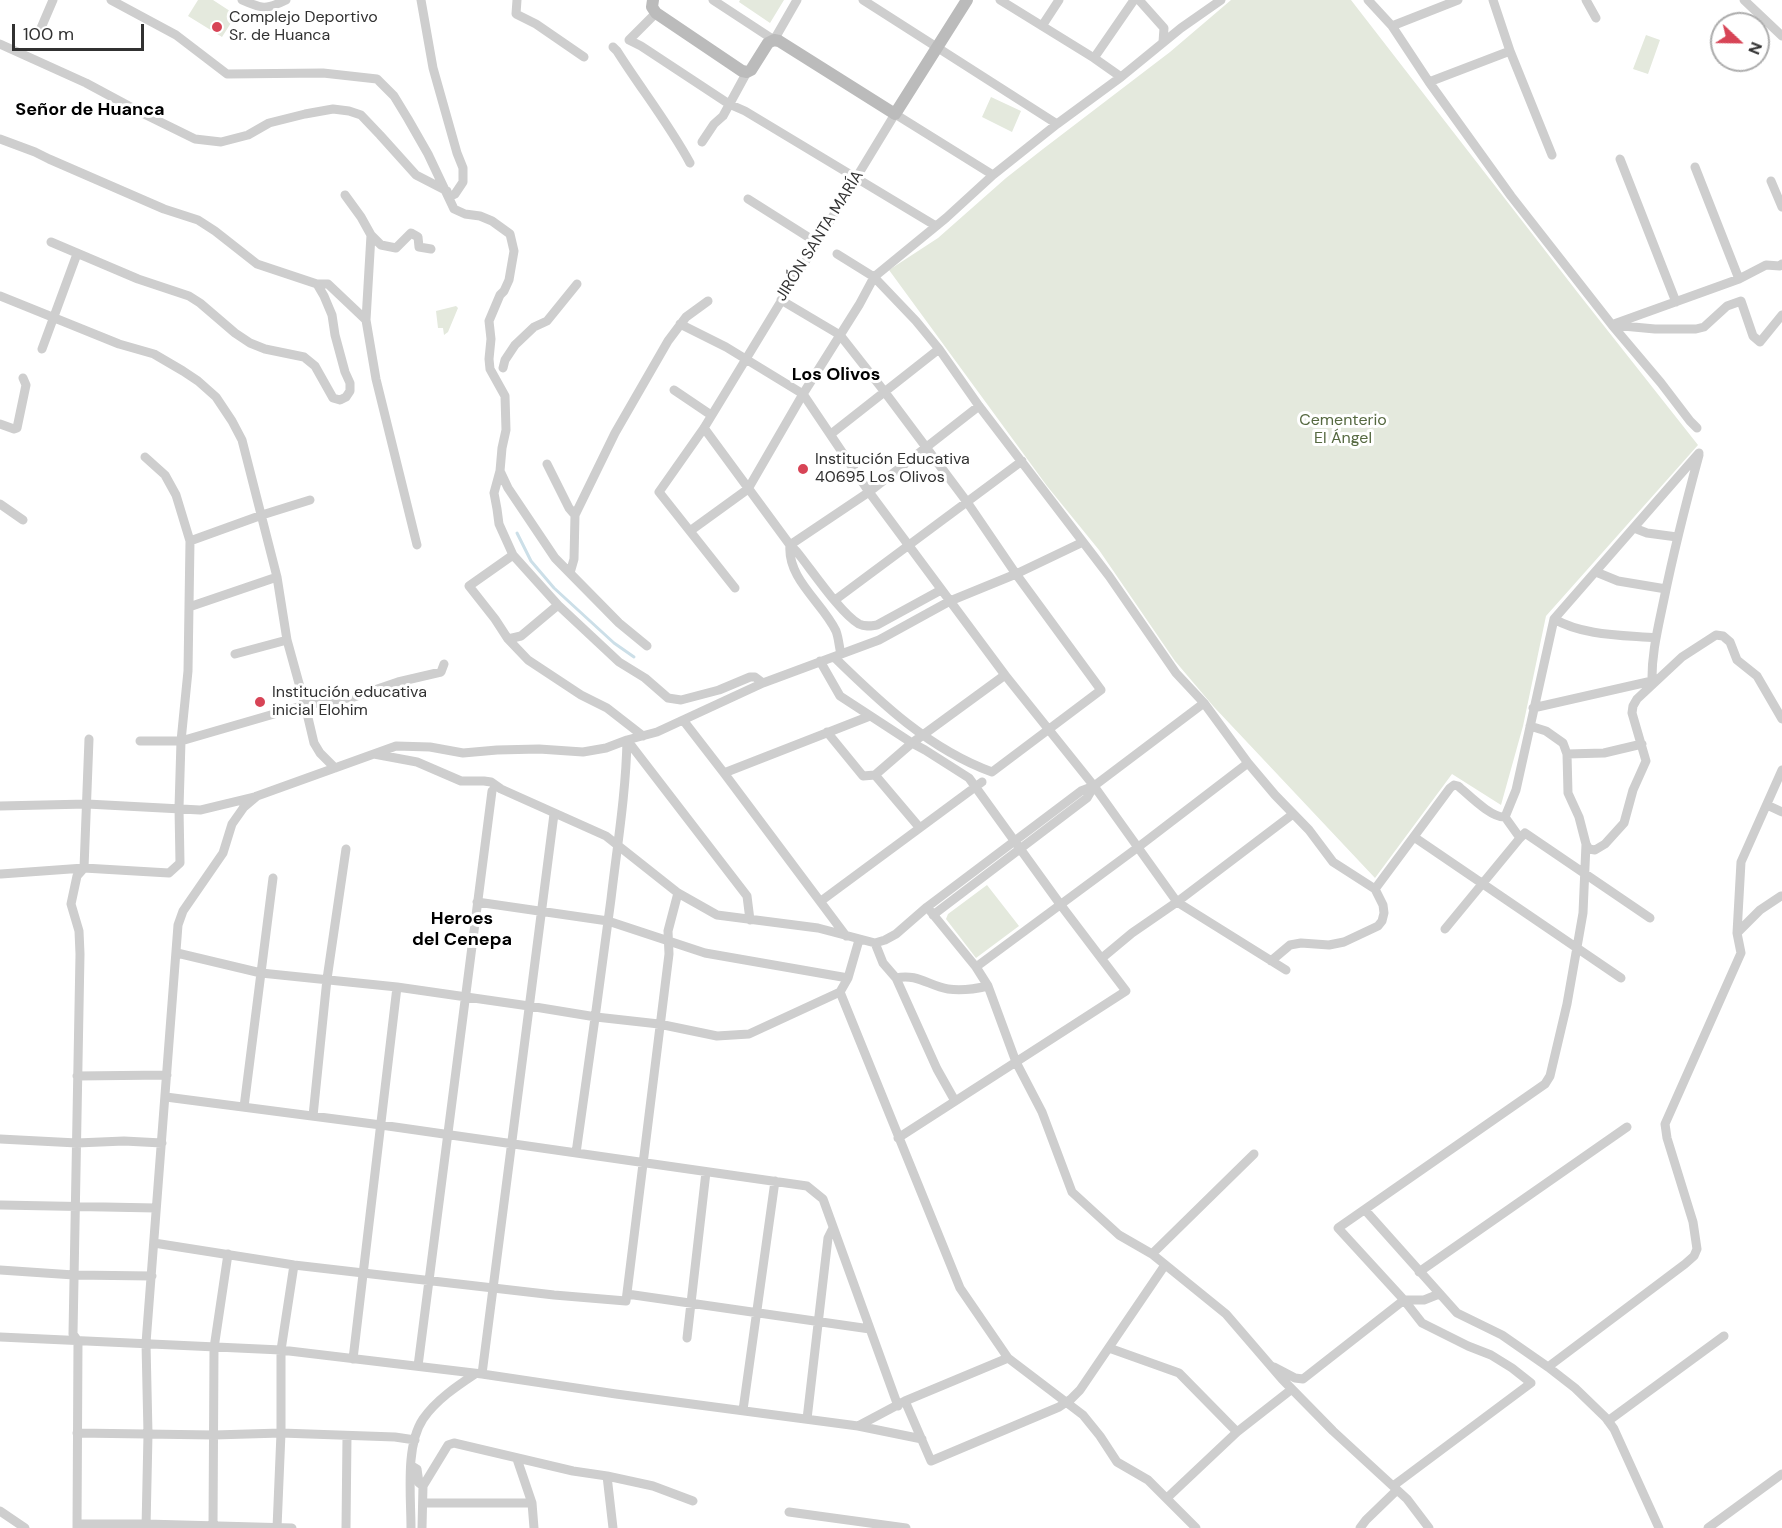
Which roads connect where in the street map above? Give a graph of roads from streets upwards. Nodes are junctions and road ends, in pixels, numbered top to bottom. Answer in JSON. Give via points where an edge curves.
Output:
{"nodes":[{"id":1,"x":53,"y":0,"type":"edge"},
{"id":2,"x":111,"y":0,"type":"edge"},
{"id":3,"x":242,"y":0,"type":"edge"},
{"id":4,"x":285,"y":0,"type":"edge"},
{"id":5,"x":422,"y":0,"type":"edge"},
{"id":6,"x":517,"y":0,"type":"edge"},
{"id":7,"x":653,"y":0,"type":"edge"},
{"id":8,"x":713,"y":0,"type":"edge"},
{"id":9,"x":797,"y":0,"type":"edge"},
{"id":10,"x":863,"y":0,"type":"edge"},
{"id":11,"x":968,"y":0,"type":"edge"},
{"id":12,"x":1000,"y":0,"type":"edge"},
{"id":13,"x":1059,"y":0,"type":"edge"},
{"id":14,"x":1134,"y":0,"type":"edge"},
{"id":15,"x":1139,"y":0,"type":"edge"},
{"id":16,"x":1221,"y":0,"type":"edge"},
{"id":17,"x":1368,"y":0,"type":"edge"},
{"id":18,"x":1458,"y":0,"type":"edge"},
{"id":19,"x":1493,"y":0,"type":"edge"},
{"id":20,"x":1586,"y":0,"type":"edge"},
{"id":21,"x":1744,"y":0,"type":"edge"},
{"id":22,"x":656,"y":13,"type":"junction"},
{"id":23,"x":1596,"y":18,"type":"dead end"},
{"id":24,"x":1042,"y":26,"type":"junction"},
{"id":25,"x":1392,"y":26,"type":"junction"},
{"id":26,"x":41,"y":28,"type":"dead end"},
{"id":27,"x":1782,"y":36,"type":"edge"},
{"id":28,"x":774,"y":39,"type":"junction"},
{"id":29,"x":1163,"y":42,"type":"junction"},
{"id":30,"x":0,"y":44,"type":"edge"},
{"id":31,"x":613,"y":47,"type":"dead end"},
{"id":32,"x":937,"y":48,"type":"junction"},
{"id":33,"x":1510,"y":51,"type":"junction"},
{"id":34,"x":584,"y":57,"type":"dead end"},
{"id":35,"x":1094,"y":58,"type":"junction"},
{"id":36,"x":747,"y":72,"type":"junction"},
{"id":37,"x":1121,"y":77,"type":"junction"},
{"id":38,"x":1429,"y":82,"type":"junction"},
{"id":39,"x":729,"y":104,"type":"junction"},
{"id":40,"x":895,"y":114,"type":"junction"},
{"id":41,"x":1057,"y":124,"type":"junction"},
{"id":42,"x":0,"y":140,"type":"edge"},
{"id":43,"x":702,"y":142,"type":"dead end"},
{"id":44,"x":1552,"y":155,"type":"dead end"},
{"id":45,"x":1620,"y":159,"type":"dead end"},
{"id":46,"x":690,"y":164,"type":"dead end"},
{"id":47,"x":1695,"y":166,"type":"dead end"},
{"id":48,"x":993,"y":175,"type":"junction"},
{"id":49,"x":856,"y":178,"type":"junction"},
{"id":50,"x":1771,"y":181,"type":"dead end"},
{"id":51,"x":450,"y":194,"type":"junction"},
{"id":52,"x":345,"y":195,"type":"dead end"},
{"id":53,"x":748,"y":199,"type":"dead end"},
{"id":54,"x":1782,"y":207,"type":"edge"},
{"id":55,"x":936,"y":226,"type":"junction"},
{"id":56,"x":371,"y":235,"type":"junction"},
{"id":57,"x":51,"y":242,"type":"dead end"},
{"id":58,"x":816,"y":242,"type":"junction"},
{"id":59,"x":431,"y":249,"type":"dead end"},
{"id":60,"x":77,"y":254,"type":"junction"},
{"id":61,"x":837,"y":254,"type":"dead end"},
{"id":62,"x":1782,"y":264,"type":"edge"},
{"id":63,"x":874,"y":277,"type":"junction"},
{"id":64,"x":1739,"y":279,"type":"junction"},
{"id":65,"x":317,"y":284,"type":"junction"},
{"id":66,"x":576,"y":284,"type":"dead end"},
{"id":67,"x":0,"y":296,"type":"edge"},
{"id":68,"x":781,"y":300,"type":"junction"},
{"id":69,"x":708,"y":301,"type":"dead end"},
{"id":70,"x":1676,"y":302,"type":"junction"},
{"id":71,"x":1782,"y":315,"type":"edge"},
{"id":72,"x":55,"y":318,"type":"junction"},
{"id":73,"x":366,"y":320,"type":"junction"},
{"id":74,"x":680,"y":324,"type":"junction"},
{"id":75,"x":1612,"y":325,"type":"junction"},
{"id":76,"x":840,"y":335,"type":"junction"},
{"id":77,"x":42,"y":349,"type":"dead end"},
{"id":78,"x":939,"y":349,"type":"junction"},
{"id":79,"x":746,"y":359,"type":"junction"},
{"id":80,"x":503,"y":368,"type":"dead end"},
{"id":81,"x":23,"y":378,"type":"dead end"},
{"id":82,"x":674,"y":390,"type":"dead end"},
{"id":83,"x":884,"y":392,"type":"junction"},
{"id":84,"x":803,"y":394,"type":"junction"},
{"id":85,"x":979,"y":406,"type":"junction"},
{"id":86,"x":711,"y":415,"type":"junction"},
{"id":87,"x":0,"y":424,"type":"edge"},
{"id":88,"x":704,"y":428,"type":"junction"},
{"id":89,"x":1697,"y":428,"type":"dead end"},
{"id":90,"x":831,"y":434,"type":"junction"},
{"id":91,"x":926,"y":446,"type":"junction"},
{"id":92,"x":145,"y":457,"type":"dead end"},
{"id":93,"x":1022,"y":461,"type":"junction"},
{"id":94,"x":547,"y":464,"type":"dead end"},
{"id":95,"x":500,"y":471,"type":"junction"},
{"id":96,"x":748,"y":489,"type":"junction"},
{"id":97,"x":869,"y":492,"type":"junction"},
{"id":98,"x":310,"y":500,"type":"dead end"},
{"id":99,"x":967,"y":502,"type":"junction"},
{"id":100,"x":0,"y":504,"type":"edge"},
{"id":101,"x":262,"y":515,"type":"junction"},
{"id":102,"x":575,"y":515,"type":"junction"},
{"id":103,"x":22,"y":520,"type":"dead end"},
{"id":104,"x":1634,"y":528,"type":"junction"},
{"id":105,"x":690,"y":531,"type":"junction"},
{"id":106,"x":1677,"y":537,"type":"junction"},
{"id":107,"x":190,"y":541,"type":"junction"},
{"id":108,"x":1083,"y":542,"type":"junction"},
{"id":109,"x":909,"y":544,"type":"junction"},
{"id":110,"x":417,"y":545,"type":"dead end"},
{"id":111,"x":790,"y":545,"type":"junction"},
{"id":112,"x":513,"y":555,"type":"junction"},
{"id":113,"x":1596,"y":572,"type":"junction"},
{"id":114,"x":570,"y":573,"type":"junction"},
{"id":115,"x":1016,"y":574,"type":"junction"},
{"id":116,"x":277,"y":577,"type":"junction"},
{"id":117,"x":735,"y":588,"type":"dead end"},
{"id":118,"x":1666,"y":589,"type":"junction"},
{"id":119,"x":942,"y":590,"type":"junction"},
{"id":120,"x":835,"y":600,"type":"junction"},
{"id":121,"x":950,"y":602,"type":"junction"},
{"id":122,"x":558,"y":605,"type":"junction"},
{"id":123,"x":189,"y":608,"type":"junction"},
{"id":124,"x":1554,"y":619,"type":"junction"},
{"id":125,"x":1656,"y":638,"type":"junction"},
{"id":126,"x":508,"y":639,"type":"junction"},
{"id":127,"x":287,"y":640,"type":"junction"},
{"id":128,"x":647,"y":646,"type":"dead end"},
{"id":129,"x":235,"y":654,"type":"dead end"},
{"id":130,"x":837,"y":655,"type":"junction"},
{"id":131,"x":822,"y":661,"type":"junction"},
{"id":132,"x":444,"y":664,"type":"dead end"},
{"id":133,"x":1005,"y":675,"type":"junction"},
{"id":134,"x":762,"y":683,"type":"junction"},
{"id":135,"x":1652,"y":683,"type":"junction"},
{"id":136,"x":1204,"y":704,"type":"junction"},
{"id":137,"x":305,"y":705,"type":"junction"},
{"id":138,"x":1533,"y":708,"type":"junction"},
{"id":139,"x":870,"y":716,"type":"junction"},
{"id":140,"x":1782,"y":719,"type":"edge"},
{"id":141,"x":683,"y":720,"type":"junction"},
{"id":142,"x":1530,"y":726,"type":"junction"},
{"id":143,"x":1049,"y":729,"type":"junction"},
{"id":144,"x":828,"y":732,"type":"junction"},
{"id":145,"x":643,"y":736,"type":"junction"},
{"id":146,"x":922,"y":736,"type":"junction"},
{"id":147,"x":89,"y":739,"type":"dead end"},
{"id":148,"x":627,"y":740,"type":"junction"},
{"id":149,"x":140,"y":741,"type":"dead end"},
{"id":150,"x":181,"y":741,"type":"junction"},
{"id":151,"x":912,"y":743,"type":"junction"},
{"id":152,"x":1642,"y":744,"type":"junction"},
{"id":153,"x":372,"y":753,"type":"junction"},
{"id":154,"x":1567,"y":754,"type":"junction"},
{"id":155,"x":1248,"y":763,"type":"junction"},
{"id":156,"x":334,"y":768,"type":"junction"},
{"id":157,"x":1782,"y":770,"type":"edge"},
{"id":158,"x":724,"y":772,"type":"junction"},
{"id":159,"x":875,"y":775,"type":"junction"},
{"id":160,"x":979,"y":785,"type":"junction"},
{"id":161,"x":1094,"y":786,"type":"junction"},
{"id":162,"x":492,"y":791,"type":"dead end"},
{"id":163,"x":257,"y":796,"type":"junction"},
{"id":164,"x":87,"y":804,"type":"junction"},
{"id":165,"x":1767,"y":805,"type":"junction"},
{"id":166,"x":0,"y":806,"type":"edge"},
{"id":167,"x":179,"y":808,"type":"junction"},
{"id":168,"x":1782,"y":812,"type":"edge"},
{"id":169,"x":554,"y":814,"type":"junction"},
{"id":170,"x":1293,"y":814,"type":"junction"},
{"id":171,"x":1505,"y":817,"type":"junction"},
{"id":172,"x":919,"y":827,"type":"junction"},
{"id":173,"x":1414,"y":837,"type":"junction"},
{"id":174,"x":1520,"y":838,"type":"junction"},
{"id":175,"x":1586,"y":844,"type":"junction"},
{"id":176,"x":618,"y":845,"type":"junction"},
{"id":177,"x":1018,"y":845,"type":"junction"},
{"id":178,"x":1137,"y":848,"type":"junction"},
{"id":179,"x":346,"y":849,"type":"dead end"},
{"id":180,"x":84,"y":868,"type":"junction"},
{"id":181,"x":1584,"y":873,"type":"junction"},
{"id":182,"x":1,"y":874,"type":"edge"},
{"id":183,"x":273,"y":878,"type":"dead end"},
{"id":184,"x":1482,"y":884,"type":"junction"},
{"id":185,"x":1375,"y":889,"type":"junction"},
{"id":186,"x":678,"y":893,"type":"junction"},
{"id":187,"x":1780,"y":896,"type":"edge"},
{"id":188,"x":821,"y":901,"type":"junction"},
{"id":189,"x":477,"y":902,"type":"junction"},
{"id":190,"x":1177,"y":902,"type":"junction"},
{"id":191,"x":1059,"y":904,"type":"junction"},
{"id":192,"x":542,"y":911,"type":"junction"},
{"id":193,"x":930,"y":911,"type":"junction"},
{"id":194,"x":1650,"y":918,"type":"dead end"},
{"id":195,"x":608,"y":921,"type":"junction"},
{"id":196,"x":750,"y":921,"type":"junction"},
{"id":197,"x":1445,"y":929,"type":"dead end"},
{"id":198,"x":1737,"y":933,"type":"junction"},
{"id":199,"x":846,"y":936,"type":"junction"},
{"id":200,"x":859,"y":940,"type":"junction"},
{"id":201,"x":669,"y":942,"type":"junction"},
{"id":202,"x":875,"y":943,"type":"junction"},
{"id":203,"x":1576,"y":948,"type":"junction"},
{"id":204,"x":177,"y":953,"type":"junction"},
{"id":205,"x":1102,"y":958,"type":"junction"},
{"id":206,"x":1271,"y":961,"type":"junction"},
{"id":207,"x":976,"y":967,"type":"junction"},
{"id":208,"x":1286,"y":970,"type":"dead end"},
{"id":209,"x":261,"y":973,"type":"junction"},
{"id":210,"x":848,"y":978,"type":"junction"},
{"id":211,"x":896,"y":978,"type":"junction"},
{"id":212,"x":1620,"y":978,"type":"dead end"},
{"id":213,"x":327,"y":979,"type":"junction"},
{"id":214,"x":988,"y":986,"type":"junction"},
{"id":215,"x":397,"y":987,"type":"junction"},
{"id":216,"x":840,"y":992,"type":"junction"},
{"id":217,"x":464,"y":997,"type":"junction"},
{"id":218,"x":530,"y":1006,"type":"junction"},
{"id":219,"x":596,"y":1017,"type":"junction"},
{"id":220,"x":659,"y":1024,"type":"junction"},
{"id":221,"x":1016,"y":1062,"type":"junction"},
{"id":222,"x":77,"y":1076,"type":"junction"},
{"id":223,"x":167,"y":1076,"type":"junction"},
{"id":224,"x":166,"y":1097,"type":"junction"},
{"id":225,"x":955,"y":1101,"type":"junction"},
{"id":226,"x":244,"y":1107,"type":"junction"},
{"id":227,"x":313,"y":1116,"type":"junction"},
{"id":228,"x":381,"y":1125,"type":"junction"},
{"id":229,"x":1627,"y":1128,"type":"dead end"},
{"id":230,"x":448,"y":1135,"type":"junction"},
{"id":231,"x":898,"y":1138,"type":"junction"},
{"id":232,"x":0,"y":1139,"type":"edge"},
{"id":233,"x":77,"y":1143,"type":"junction"},
{"id":234,"x":162,"y":1143,"type":"junction"},
{"id":235,"x":512,"y":1144,"type":"junction"},
{"id":236,"x":576,"y":1153,"type":"junction"},
{"id":237,"x":1254,"y":1154,"type":"dead end"},
{"id":238,"x":643,"y":1162,"type":"junction"},
{"id":239,"x":706,"y":1172,"type":"junction"},
{"id":240,"x":775,"y":1181,"type":"junction"},
{"id":241,"x":0,"y":1205,"type":"edge"},
{"id":242,"x":75,"y":1207,"type":"junction"},
{"id":243,"x":156,"y":1208,"type":"junction"},
{"id":244,"x":1365,"y":1210,"type":"junction"},
{"id":245,"x":833,"y":1227,"type":"junction"},
{"id":246,"x":154,"y":1243,"type":"junction"},
{"id":247,"x":228,"y":1254,"type":"junction"},
{"id":248,"x":1152,"y":1254,"type":"junction"},
{"id":249,"x":294,"y":1265,"type":"junction"},
{"id":250,"x":1165,"y":1265,"type":"junction"},
{"id":251,"x":0,"y":1270,"type":"edge"},
{"id":252,"x":1419,"y":1272,"type":"junction"},
{"id":253,"x":363,"y":1273,"type":"junction"},
{"id":254,"x":74,"y":1275,"type":"junction"},
{"id":255,"x":152,"y":1276,"type":"junction"},
{"id":256,"x":429,"y":1281,"type":"junction"},
{"id":257,"x":493,"y":1287,"type":"junction"},
{"id":258,"x":627,"y":1294,"type":"junction"},
{"id":259,"x":1439,"y":1294,"type":"junction"},
{"id":260,"x":1404,"y":1300,"type":"junction"},
{"id":261,"x":691,"y":1303,"type":"junction"},
{"id":262,"x":756,"y":1312,"type":"junction"},
{"id":263,"x":818,"y":1321,"type":"junction"},
{"id":264,"x":870,"y":1329,"type":"junction"},
{"id":265,"x":1724,"y":1336,"type":"dead end"},
{"id":266,"x":0,"y":1337,"type":"edge"},
{"id":267,"x":687,"y":1338,"type":"dead end"},
{"id":268,"x":78,"y":1341,"type":"junction"},
{"id":269,"x":146,"y":1343,"type":"junction"},
{"id":270,"x":214,"y":1348,"type":"junction"},
{"id":271,"x":1109,"y":1348,"type":"junction"},
{"id":272,"x":281,"y":1350,"type":"junction"},
{"id":273,"x":1008,"y":1358,"type":"junction"},
{"id":274,"x":353,"y":1359,"type":"junction"},
{"id":275,"x":1269,"y":1365,"type":"junction"},
{"id":276,"x":418,"y":1366,"type":"junction"},
{"id":277,"x":1548,"y":1366,"type":"junction"},
{"id":278,"x":479,"y":1374,"type":"junction"},
{"id":279,"x":1292,"y":1389,"type":"junction"},
{"id":280,"x":1067,"y":1401,"type":"junction"},
{"id":281,"x":901,"y":1403,"type":"junction"},
{"id":282,"x":743,"y":1410,"type":"junction"},
{"id":283,"x":807,"y":1419,"type":"junction"},
{"id":284,"x":1608,"y":1421,"type":"junction"},
{"id":285,"x":858,"y":1426,"type":"junction"},
{"id":286,"x":1237,"y":1432,"type":"junction"},
{"id":287,"x":77,"y":1433,"type":"junction"},
{"id":288,"x":281,"y":1433,"type":"junction"},
{"id":289,"x":148,"y":1434,"type":"junction"},
{"id":290,"x":214,"y":1435,"type":"junction"},
{"id":291,"x":347,"y":1437,"type":"junction"},
{"id":292,"x":922,"y":1439,"type":"junction"},
{"id":293,"x":415,"y":1440,"type":"junction"},
{"id":294,"x":517,"y":1459,"type":"junction"},
{"id":295,"x":411,"y":1466,"type":"junction"},
{"id":296,"x":1782,"y":1474,"type":"edge"},
{"id":297,"x":607,"y":1476,"type":"junction"},
{"id":298,"x":423,"y":1486,"type":"junction"},
{"id":299,"x":1395,"y":1488,"type":"junction"},
{"id":300,"x":1167,"y":1498,"type":"junction"},
{"id":301,"x":693,"y":1501,"type":"dead end"},
{"id":302,"x":423,"y":1503,"type":"junction"},
{"id":303,"x":532,"y":1503,"type":"junction"},
{"id":304,"x":0,"y":1510,"type":"edge"},
{"id":305,"x":789,"y":1512,"type":"dead end"},
{"id":306,"x":76,"y":1526,"type":"edge"},
{"id":307,"x":146,"y":1526,"type":"edge"},
{"id":308,"x":870,"y":1526,"type":"edge"},
{"id":309,"x":213,"y":1527,"type":"edge"},
{"id":310,"x":277,"y":1527,"type":"edge"},
{"id":311,"x":25,"y":1528,"type":"edge"},
{"id":312,"x":292,"y":1528,"type":"edge"},
{"id":313,"x":346,"y":1528,"type":"edge"},
{"id":314,"x":411,"y":1528,"type":"edge"},
{"id":315,"x":422,"y":1528,"type":"edge"},
{"id":316,"x":534,"y":1528,"type":"edge"},
{"id":317,"x":613,"y":1528,"type":"edge"},
{"id":318,"x":906,"y":1528,"type":"edge"},
{"id":319,"x":1196,"y":1528,"type":"edge"},
{"id":320,"x":1360,"y":1528,"type":"edge"},
{"id":321,"x":1429,"y":1528,"type":"edge"},
{"id":322,"x":1659,"y":1528,"type":"edge"},
{"id":323,"x":1708,"y":1528,"type":"edge"}],
"edges":[{"from":1,"to":26,"type":"street"},
{"from":2,"to":51,"type":"street","via":[[176,35],[227,74],[323,73],[377,79],[394,96]]},
{"from":3,"to":4,"type":"street","via":[[269,8]]},
{"from":5,"to":51,"type":"street","via":[[433,68],[463,168],[464,182]]},
{"from":6,"to":34,"type":"street","via":[[516,14]]},
{"from":7,"to":22,"type":"street"},
{"from":8,"to":28,"type":"street"},
{"from":9,"to":28,"type":"street"},
{"from":10,"to":32,"type":"street"},
{"from":11,"to":32,"type":"street"},
{"from":12,"to":24,"type":"street"},
{"from":13,"to":24,"type":"street"},
{"from":14,"to":35,"type":"street"},
{"from":15,"to":29,"type":"street","via":[[1164,27]]},
{"from":16,"to":29,"type":"street"},
{"from":17,"to":25,"type":"street"},
{"from":18,"to":25,"type":"street"},
{"from":19,"to":33,"type":"street"},
{"from":20,"to":23,"type":"street"},
{"from":21,"to":27,"type":"street"},
{"from":22,"to":36,"type":"street"},
{"from":22,"to":39,"type":"street","via":[[629,40]]},
{"from":24,"to":35,"type":"street"},
{"from":25,"to":38,"type":"street"},
{"from":28,"to":36,"type":"street"},
{"from":28,"to":40,"type":"street"},
{"from":29,"to":37,"type":"street"},
{"from":30,"to":51,"type":"street","via":[[195,139],[221,142],[304,114],[333,109],[350,111],[361,115],[416,175]]},
{"from":31,"to":46,"type":"street"},
{"from":32,"to":40,"type":"street"},
{"from":32,"to":41,"type":"street"},
{"from":33,"to":38,"type":"street"},
{"from":33,"to":44,"type":"street"},
{"from":35,"to":37,"type":"street"},
{"from":36,"to":39,"type":"street"},
{"from":37,"to":41,"type":"street"},
{"from":38,"to":75,"type":"street","via":[[1511,196]]},
{"from":39,"to":43,"type":"street"},
{"from":39,"to":49,"type":"street"},
{"from":40,"to":48,"type":"street"},
{"from":40,"to":49,"type":"street","name":"JIRÓN SANTA MARÍA"},
{"from":41,"to":48,"type":"street"},
{"from":42,"to":65,"type":"street","via":[[198,220],[257,264]]},
{"from":45,"to":70,"type":"street"},
{"from":47,"to":64,"type":"street"},
{"from":48,"to":55,"type":"street"},
{"from":49,"to":55,"type":"street"},
{"from":49,"to":58,"type":"street","name":"JIRÓN SANTA MARÍA"},
{"from":50,"to":54,"type":"street"},
{"from":51,"to":95,"type":"street","via":[[458,212],[492,221],[510,234],[514,251],[508,280],[489,321],[490,369],[505,396],[506,430]]},
{"from":52,"to":56,"type":"street"},
{"from":53,"to":58,"type":"street"},
{"from":55,"to":63,"type":"street"},
{"from":56,"to":59,"type":"street","via":[[381,244],[396,248],[411,233],[418,237],[419,247]]},
{"from":56,"to":73,"type":"street"},
{"from":57,"to":60,"type":"street"},
{"from":58,"to":68,"type":"street","name":"JIRÓN SANTA MARÍA"},
{"from":60,"to":65,"type":"street","via":[[189,296],[250,343],[304,357],[315,366],[333,398],[340,400],[350,391],[350,383],[332,315]]},
{"from":60,"to":72,"type":"street"},
{"from":61,"to":63,"type":"street"},
{"from":62,"to":64,"type":"street","via":[[1766,265]]},
{"from":63,"to":76,"type":"street"},
{"from":63,"to":78,"type":"street"},
{"from":64,"to":70,"type":"street"},
{"from":65,"to":73,"type":"street","via":[[328,284]]},
{"from":66,"to":80,"type":"street","via":[[547,321],[515,345]]},
{"from":67,"to":72,"type":"street"},
{"from":68,"to":76,"type":"street"},
{"from":68,"to":79,"type":"street","name":"JIRÓN SANTA MARÍA"},
{"from":69,"to":74,"type":"street"},
{"from":70,"to":75,"type":"street"},
{"from":71,"to":75,"type":"street","via":[[1760,342],[1753,336],[1741,301],[1727,306],[1704,327],[1696,329]]},
{"from":72,"to":77,"type":"street"},
{"from":72,"to":101,"type":"street","via":[[154,354],[216,397],[242,440]]},
{"from":73,"to":110,"type":"street","via":[[376,379]]},
{"from":74,"to":79,"type":"street"},
{"from":74,"to":102,"type":"street","via":[[615,433]]},
{"from":75,"to":89,"type":"street"},
{"from":76,"to":83,"type":"street"},
{"from":76,"to":84,"type":"street"},
{"from":78,"to":83,"type":"street"},
{"from":78,"to":85,"type":"street"},
{"from":79,"to":84,"type":"street"},
{"from":79,"to":86,"type":"street","name":"JIRÓN SANTA MARÍA"},
{"from":81,"to":87,"type":"street","via":[[26,385],[17,428]]},
{"from":82,"to":86,"type":"street"},
{"from":83,"to":90,"type":"street"},
{"from":83,"to":91,"type":"street"},
{"from":84,"to":90,"type":"street"},
{"from":84,"to":96,"type":"street"},
{"from":85,"to":91,"type":"street"},
{"from":85,"to":93,"type":"street"},
{"from":86,"to":88,"type":"street","name":"JIRÓN SANTA MARÍA"},
{"from":88,"to":96,"type":"street"},
{"from":88,"to":105,"type":"street","name":"JIRÓN SANTA MARÍA","via":[[659,492]]},
{"from":90,"to":97,"type":"street"},
{"from":91,"to":97,"type":"street"},
{"from":91,"to":99,"type":"street"},
{"from":92,"to":107,"type":"street","via":[[165,475],[176,495]]},
{"from":93,"to":99,"type":"street"},
{"from":93,"to":108,"type":"street"},
{"from":94,"to":102,"type":"street"},
{"from":95,"to":112,"type":"street","via":[[494,493],[500,524]]},
{"from":95,"to":114,"type":"street","via":[[555,558]]},
{"from":96,"to":105,"type":"street"},
{"from":96,"to":111,"type":"street"},
{"from":97,"to":109,"type":"street"},
{"from":97,"to":111,"type":"street"},
{"from":98,"to":101,"type":"street"},
{"from":99,"to":109,"type":"street"},
{"from":99,"to":115,"type":"street"},
{"from":100,"to":103,"type":"street"},
{"from":101,"to":107,"type":"street"},
{"from":101,"to":116,"type":"street"},
{"from":102,"to":114,"type":"street"},
{"from":104,"to":106,"type":"street"},
{"from":104,"to":106,"type":"street","via":[[1699,453]]},
{"from":104,"to":113,"type":"street"},
{"from":105,"to":117,"type":"street"},
{"from":106,"to":118,"type":"street"},
{"from":107,"to":123,"type":"street"},
{"from":108,"to":115,"type":"street"},
{"from":108,"to":136,"type":"street","via":[[1176,673]]},
{"from":109,"to":119,"type":"street"},
{"from":109,"to":120,"type":"street"},
{"from":111,"to":120,"type":"street"},
{"from":111,"to":130,"type":"street","via":[[789,556],[797,574],[835,629]]},
{"from":112,"to":122,"type":"street"},
{"from":112,"to":126,"type":"street","via":[[469,586]]},
{"from":113,"to":118,"type":"street","via":[[1618,581]]},
{"from":113,"to":124,"type":"street"},
{"from":114,"to":128,"type":"street"},
{"from":115,"to":121,"type":"street"},
{"from":115,"to":143,"type":"street","via":[[1101,690]]},
{"from":116,"to":123,"type":"street"},
{"from":116,"to":127,"type":"street"},
{"from":118,"to":125,"type":"street"},
{"from":119,"to":120,"type":"street","via":[[877,625],[865,626],[853,619]]},
{"from":119,"to":121,"type":"street"},
{"from":121,"to":130,"type":"street","via":[[879,640]]},
{"from":121,"to":133,"type":"street"},
{"from":122,"to":126,"type":"street","via":[[521,636]]},
{"from":122,"to":134,"type":"street","via":[[620,662],[668,698],[681,700],[750,677]]},
{"from":123,"to":150,"type":"street"},
{"from":124,"to":125,"type":"street","via":[[1594,632]]},
{"from":124,"to":138,"type":"street"},
{"from":125,"to":135,"type":"street"},
{"from":126,"to":145,"type":"street","via":[[528,660],[607,708]]},
{"from":127,"to":129,"type":"street"},
{"from":127,"to":137,"type":"street"},
{"from":130,"to":131,"type":"street"},
{"from":130,"to":146,"type":"street","via":[[876,698]]},
{"from":131,"to":134,"type":"street"},
{"from":131,"to":139,"type":"street","via":[[840,696]]},
{"from":132,"to":137,"type":"street","via":[[441,672],[354,697]]},
{"from":133,"to":143,"type":"street"},
{"from":133,"to":146,"type":"street"},
{"from":134,"to":141,"type":"street"},
{"from":135,"to":138,"type":"street"},
{"from":135,"to":140,"type":"street","via":[[1716,634],[1730,642],[1737,660],[1756,675]]},
{"from":135,"to":152,"type":"street","via":[[1633,706]]},
{"from":136,"to":155,"type":"street"},
{"from":136,"to":161,"type":"street"},
{"from":137,"to":150,"type":"street"},
{"from":137,"to":156,"type":"street","via":[[314,743]]},
{"from":138,"to":142,"type":"street"},
{"from":139,"to":144,"type":"street"},
{"from":139,"to":151,"type":"street"},
{"from":141,"to":145,"type":"street"},
{"from":141,"to":158,"type":"street"},
{"from":142,"to":154,"type":"street","via":[[1563,743]]},
{"from":142,"to":171,"type":"street","via":[[1516,790]]},
{"from":143,"to":146,"type":"street","via":[[992,772]]},
{"from":143,"to":161,"type":"street"},
{"from":144,"to":158,"type":"street"},
{"from":144,"to":159,"type":"street","via":[[863,776]]},
{"from":145,"to":148,"type":"street"},
{"from":146,"to":151,"type":"street"},
{"from":147,"to":164,"type":"street"},
{"from":148,"to":153,"type":"street","via":[[582,752],[539,749],[463,753],[396,746]]},
{"from":148,"to":176,"type":"street"},
{"from":148,"to":196,"type":"street","via":[[747,896]]},
{"from":149,"to":150,"type":"street"},
{"from":150,"to":167,"type":"street"},
{"from":151,"to":159,"type":"street"},
{"from":151,"to":160,"type":"street"},
{"from":152,"to":154,"type":"street","via":[[1604,753]]},
{"from":152,"to":175,"type":"street","via":[[1646,761],[1624,823],[1595,850]]},
{"from":153,"to":156,"type":"street"},
{"from":153,"to":169,"type":"street","via":[[417,762],[461,781],[491,782]]},
{"from":154,"to":175,"type":"street","via":[[1568,793]]},
{"from":155,"to":170,"type":"street"},
{"from":155,"to":178,"type":"street"},
{"from":156,"to":163,"type":"street"},
{"from":157,"to":165,"type":"street"},
{"from":158,"to":188,"type":"street"},
{"from":159,"to":172,"type":"street"},
{"from":160,"to":172,"type":"street"},
{"from":160,"to":177,"type":"street"},
{"from":161,"to":177,"type":"street","via":[[1081,791]]},
{"from":161,"to":177,"type":"street","via":[[1087,798]]},
{"from":161,"to":178,"type":"street"},
{"from":162,"to":189,"type":"street"},
{"from":163,"to":167,"type":"street","via":[[200,810]]},
{"from":163,"to":204,"type":"street","via":[[232,824],[223,853],[183,911]]},
{"from":164,"to":166,"type":"street"},
{"from":164,"to":167,"type":"street"},
{"from":164,"to":180,"type":"street"},
{"from":165,"to":168,"type":"street"},
{"from":165,"to":198,"type":"street","via":[[1741,862]]},
{"from":167,"to":180,"type":"street","via":[[180,863],[170,873]]},
{"from":169,"to":176,"type":"street"},
{"from":169,"to":192,"type":"street"},
{"from":170,"to":185,"type":"street","via":[[1333,862]]},
{"from":170,"to":190,"type":"street"},
{"from":171,"to":173,"type":"street","via":[[1500,818],[1454,785]]},
{"from":171,"to":174,"type":"street"},
{"from":172,"to":188,"type":"street"},
{"from":173,"to":184,"type":"street"},
{"from":173,"to":185,"type":"street"},
{"from":174,"to":181,"type":"street","via":[[1525,833]]},
{"from":174,"to":184,"type":"street"},
{"from":175,"to":181,"type":"street"},
{"from":176,"to":186,"type":"street"},
{"from":176,"to":195,"type":"street"},
{"from":177,"to":191,"type":"street"},
{"from":177,"to":193,"type":"street"},
{"from":178,"to":190,"type":"street"},
{"from":178,"to":191,"type":"street"},
{"from":179,"to":213,"type":"street"},
{"from":180,"to":182,"type":"street"},
{"from":180,"to":222,"type":"street","via":[[77,876],[71,904],[79,931],[80,954]]},
{"from":181,"to":194,"type":"street"},
{"from":181,"to":203,"type":"street","via":[[1583,913]]},
{"from":183,"to":209,"type":"street"},
{"from":184,"to":197,"type":"street"},
{"from":184,"to":203,"type":"street"},
{"from":185,"to":206,"type":"street","via":[[1384,913],[1378,926],[1344,942],[1290,945]]},
{"from":186,"to":196,"type":"street","via":[[717,915]]},
{"from":186,"to":201,"type":"street"},
{"from":187,"to":198,"type":"street"},
{"from":188,"to":199,"type":"street"},
{"from":189,"to":192,"type":"street"},
{"from":189,"to":217,"type":"street"},
{"from":190,"to":205,"type":"street"},
{"from":190,"to":206,"type":"street"},
{"from":191,"to":205,"type":"street"},
{"from":191,"to":207,"type":"street"},
{"from":192,"to":195,"type":"street"},
{"from":192,"to":218,"type":"street"},
{"from":193,"to":202,"type":"street"},
{"from":193,"to":207,"type":"street"},
{"from":195,"to":201,"type":"street"},
{"from":195,"to":219,"type":"street"},
{"from":196,"to":199,"type":"street","via":[[818,928]]},
{"from":198,"to":277,"type":"street","via":[[1741,953],[1665,1124],[1693,1222],[1697,1249],[1694,1256]]},
{"from":199,"to":200,"type":"street"},
{"from":200,"to":202,"type":"street"},
{"from":200,"to":210,"type":"street"},
{"from":201,"to":210,"type":"street","via":[[714,955]]},
{"from":201,"to":220,"type":"street"},
{"from":202,"to":211,"type":"street","via":[[883,963]]},
{"from":203,"to":212,"type":"street"},
{"from":203,"to":244,"type":"street","via":[[1567,1004],[1545,1084]]},
{"from":204,"to":209,"type":"street"},
{"from":204,"to":223,"type":"street"},
{"from":205,"to":221,"type":"street","via":[[1126,991]]},
{"from":206,"to":208,"type":"street"},
{"from":207,"to":214,"type":"street"},
{"from":209,"to":213,"type":"street"},
{"from":209,"to":226,"type":"street"},
{"from":210,"to":216,"type":"street"},
{"from":211,"to":214,"type":"street","via":[[908,975],[946,989]]},
{"from":211,"to":225,"type":"street"},
{"from":213,"to":215,"type":"street"},
{"from":213,"to":227,"type":"street"},
{"from":214,"to":221,"type":"street"},
{"from":215,"to":217,"type":"street"},
{"from":215,"to":228,"type":"street"},
{"from":216,"to":220,"type":"street","via":[[749,1034],[717,1036]]},
{"from":216,"to":231,"type":"street"},
{"from":217,"to":218,"type":"street"},
{"from":217,"to":230,"type":"street"},
{"from":218,"to":219,"type":"street"},
{"from":218,"to":235,"type":"street"},
{"from":219,"to":220,"type":"street"},
{"from":219,"to":236,"type":"street"},
{"from":220,"to":238,"type":"street"},
{"from":221,"to":225,"type":"street"},
{"from":221,"to":248,"type":"street","via":[[1042,1113],[1072,1192],[1119,1235]]},
{"from":222,"to":223,"type":"street"},
{"from":222,"to":233,"type":"street"},
{"from":223,"to":224,"type":"street"},
{"from":224,"to":226,"type":"street"},
{"from":224,"to":234,"type":"street"},
{"from":225,"to":231,"type":"street"},
{"from":226,"to":227,"type":"street"},
{"from":227,"to":228,"type":"street"},
{"from":228,"to":230,"type":"street"},
{"from":228,"to":253,"type":"street"},
{"from":229,"to":252,"type":"street"},
{"from":230,"to":235,"type":"street"},
{"from":230,"to":256,"type":"street"},
{"from":231,"to":273,"type":"street","via":[[960,1288]]},
{"from":232,"to":233,"type":"street"},
{"from":233,"to":234,"type":"street"},
{"from":233,"to":242,"type":"street"},
{"from":234,"to":243,"type":"street"},
{"from":235,"to":236,"type":"street"},
{"from":235,"to":257,"type":"street"},
{"from":236,"to":238,"type":"street"},
{"from":237,"to":248,"type":"street"},
{"from":238,"to":239,"type":"street"},
{"from":238,"to":258,"type":"street"},
{"from":239,"to":240,"type":"street"},
{"from":239,"to":261,"type":"street"},
{"from":240,"to":245,"type":"street","via":[[807,1186],[823,1199]]},
{"from":240,"to":262,"type":"street"},
{"from":241,"to":242,"type":"street"},
{"from":242,"to":243,"type":"street"},
{"from":242,"to":254,"type":"street"},
{"from":243,"to":246,"type":"street"},
{"from":244,"to":252,"type":"street"},
{"from":244,"to":260,"type":"street","via":[[1338,1228]]},
{"from":245,"to":263,"type":"street","via":[[828,1238]]},
{"from":245,"to":264,"type":"street"},
{"from":246,"to":247,"type":"street"},
{"from":246,"to":255,"type":"street"},
{"from":247,"to":249,"type":"street"},
{"from":247,"to":270,"type":"street"},
{"from":248,"to":250,"type":"street"},
{"from":249,"to":253,"type":"street"},
{"from":249,"to":272,"type":"street"},
{"from":250,"to":271,"type":"street"},
{"from":250,"to":275,"type":"street","via":[[1226,1314]]},
{"from":251,"to":254,"type":"street"},
{"from":252,"to":259,"type":"street"},
{"from":253,"to":256,"type":"street"},
{"from":253,"to":274,"type":"street"},
{"from":254,"to":255,"type":"street"},
{"from":254,"to":268,"type":"street","via":[[73,1334]]},
{"from":255,"to":269,"type":"street"},
{"from":256,"to":257,"type":"street"},
{"from":256,"to":276,"type":"street"},
{"from":257,"to":258,"type":"street","via":[[626,1301]]},
{"from":257,"to":278,"type":"street"},
{"from":258,"to":261,"type":"street"},
{"from":259,"to":260,"type":"street","via":[[1424,1300]]},
{"from":259,"to":277,"type":"street","via":[[1456,1313],[1502,1335]]},
{"from":260,"to":275,"type":"street","via":[[1303,1379]]},
{"from":260,"to":299,"type":"street","via":[[1422,1323],[1491,1355],[1531,1383]]},
{"from":261,"to":262,"type":"street"},
{"from":261,"to":267,"type":"street"},
{"from":262,"to":263,"type":"street"},
{"from":262,"to":282,"type":"street"},
{"from":263,"to":264,"type":"street"},
{"from":263,"to":283,"type":"street"},
{"from":264,"to":281,"type":"street"},
{"from":265,"to":284,"type":"street"},
{"from":266,"to":268,"type":"street"},
{"from":268,"to":269,"type":"street"},
{"from":268,"to":287,"type":"street"},
{"from":269,"to":270,"type":"street"},
{"from":269,"to":289,"type":"street"},
{"from":270,"to":272,"type":"street"},
{"from":270,"to":290,"type":"street"},
{"from":271,"to":280,"type":"street","via":[[1080,1390]]},
{"from":271,"to":286,"type":"street","via":[[1179,1373]]},
{"from":272,"to":274,"type":"street"},
{"from":272,"to":288,"type":"street"},
{"from":273,"to":280,"type":"street"},
{"from":273,"to":281,"type":"street"},
{"from":274,"to":276,"type":"street"},
{"from":275,"to":279,"type":"street"},
{"from":276,"to":278,"type":"street"},
{"from":277,"to":284,"type":"street"},
{"from":278,"to":282,"type":"street"},
{"from":278,"to":293,"type":"street","via":[[451,1390],[429,1412]]},
{"from":279,"to":286,"type":"street"},
{"from":279,"to":299,"type":"street"},
{"from":280,"to":292,"type":"street","via":[[931,1461]]},
{"from":280,"to":300,"type":"street","via":[[1083,1415],[1117,1462],[1148,1480]]},
{"from":281,"to":285,"type":"street"},
{"from":281,"to":292,"type":"street"},
{"from":282,"to":283,"type":"street"},
{"from":283,"to":285,"type":"street"},
{"from":284,"to":322,"type":"street"},
{"from":285,"to":292,"type":"street"},
{"from":286,"to":300,"type":"street"},
{"from":287,"to":289,"type":"street"},
{"from":287,"to":306,"type":"street"},
{"from":288,"to":290,"type":"street"},
{"from":288,"to":291,"type":"street"},
{"from":288,"to":310,"type":"street"},
{"from":289,"to":290,"type":"street"},
{"from":289,"to":307,"type":"street"},
{"from":290,"to":309,"type":"street"},
{"from":291,"to":293,"type":"street"},
{"from":291,"to":313,"type":"street"},
{"from":293,"to":295,"type":"street"},
{"from":294,"to":297,"type":"street"},
{"from":294,"to":298,"type":"street","via":[[453,1443]]},
{"from":294,"to":303,"type":"street"},
{"from":295,"to":298,"type":"street","via":[[417,1469]]},
{"from":295,"to":314,"type":"street"},
{"from":296,"to":323,"type":"street"},
{"from":297,"to":301,"type":"street","via":[[653,1486]]},
{"from":297,"to":317,"type":"street"},
{"from":298,"to":302,"type":"street"},
{"from":299,"to":320,"type":"street"},
{"from":299,"to":321,"type":"street"},
{"from":300,"to":319,"type":"street"},
{"from":302,"to":303,"type":"street"},
{"from":302,"to":315,"type":"street"},
{"from":303,"to":316,"type":"street"},
{"from":304,"to":311,"type":"street"},
{"from":305,"to":308,"type":"street"},
{"from":306,"to":307,"type":"street"},
{"from":307,"to":309,"type":"street"},
{"from":308,"to":318,"type":"street"},
{"from":309,"to":310,"type":"street"},
{"from":310,"to":312,"type":"street"}]}
